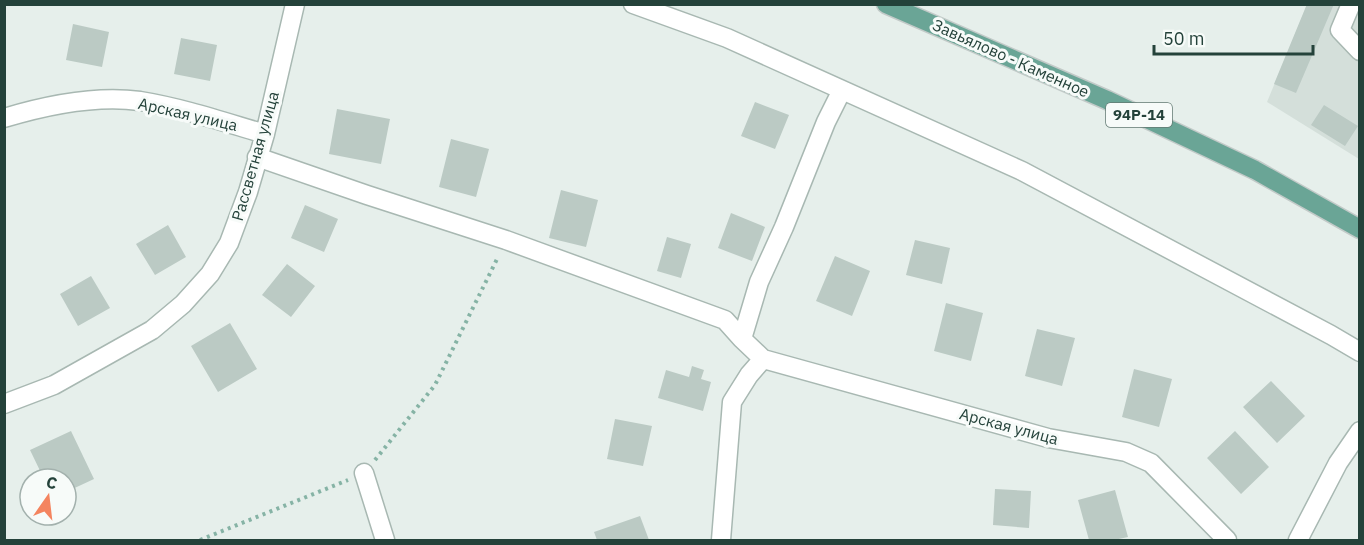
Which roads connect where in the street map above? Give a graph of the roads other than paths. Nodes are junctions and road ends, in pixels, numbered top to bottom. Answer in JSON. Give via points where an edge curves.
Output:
{"nodes":[{"id":1,"x":295,"y":4,"type":"edge"},
{"id":2,"x":633,"y":4,"type":"edge"},
{"id":3,"x":886,"y":4,"type":"edge"},
{"id":4,"x":1350,"y":4,"type":"edge"},
{"id":5,"x":1359,"y":51,"type":"edge"},
{"id":6,"x":842,"y":90,"type":"junction"},
{"id":7,"x":4,"y":118,"type":"edge"},
{"id":8,"x":265,"y":134,"type":"junction"},
{"id":9,"x":257,"y":157,"type":"junction"},
{"id":10,"x":1359,"y":229,"type":"edge"},
{"id":11,"x":742,"y":339,"type":"junction"},
{"id":12,"x":1359,"y":352,"type":"edge"},
{"id":13,"x":763,"y":359,"type":"junction"},
{"id":14,"x":4,"y":404,"type":"edge"},
{"id":15,"x":1359,"y":431,"type":"edge"},
{"id":16,"x":364,"y":473,"type":"road end"},
{"id":17,"x":384,"y":540,"type":"edge"},
{"id":18,"x":721,"y":540,"type":"edge"},
{"id":19,"x":1227,"y":540,"type":"edge"},
{"id":20,"x":1298,"y":540,"type":"edge"}],
"edges":[{"from":1,"to":8,"type":"street","name":"Рассветная улица"},
{"from":2,"to":6,"type":"street","via":[[727,38]]},
{"from":3,"to":10,"type":"main road","name":"Завьялово - Каменное","number":"94Р-14","via":[[1107,100],[1255,170]]},
{"from":4,"to":5,"type":"street","via":[[1340,30]]},
{"from":6,"to":11,"type":"street","via":[[759,282]]},
{"from":6,"to":12,"type":"street","via":[[1022,171]]},
{"from":7,"to":8,"type":"street","name":"Арская улица","via":[[36,108],[98,100],[138,101],[181,109]]},
{"from":8,"to":9,"type":"street","name":"Рассветная улица"},
{"from":9,"to":11,"type":"street","via":[[507,240],[725,320]]},
{"from":9,"to":14,"type":"street","name":"Рассветная улица","via":[[229,243],[210,274],[183,304],[152,330],[63,380]]},
{"from":11,"to":13,"type":"street"},
{"from":13,"to":18,"type":"street","via":[[732,402]]},
{"from":13,"to":19,"type":"street","name":"Арская улица","via":[[1048,438],[1126,452],[1151,463]]},
{"from":15,"to":20,"type":"street"},
{"from":16,"to":17,"type":"street"}]}
